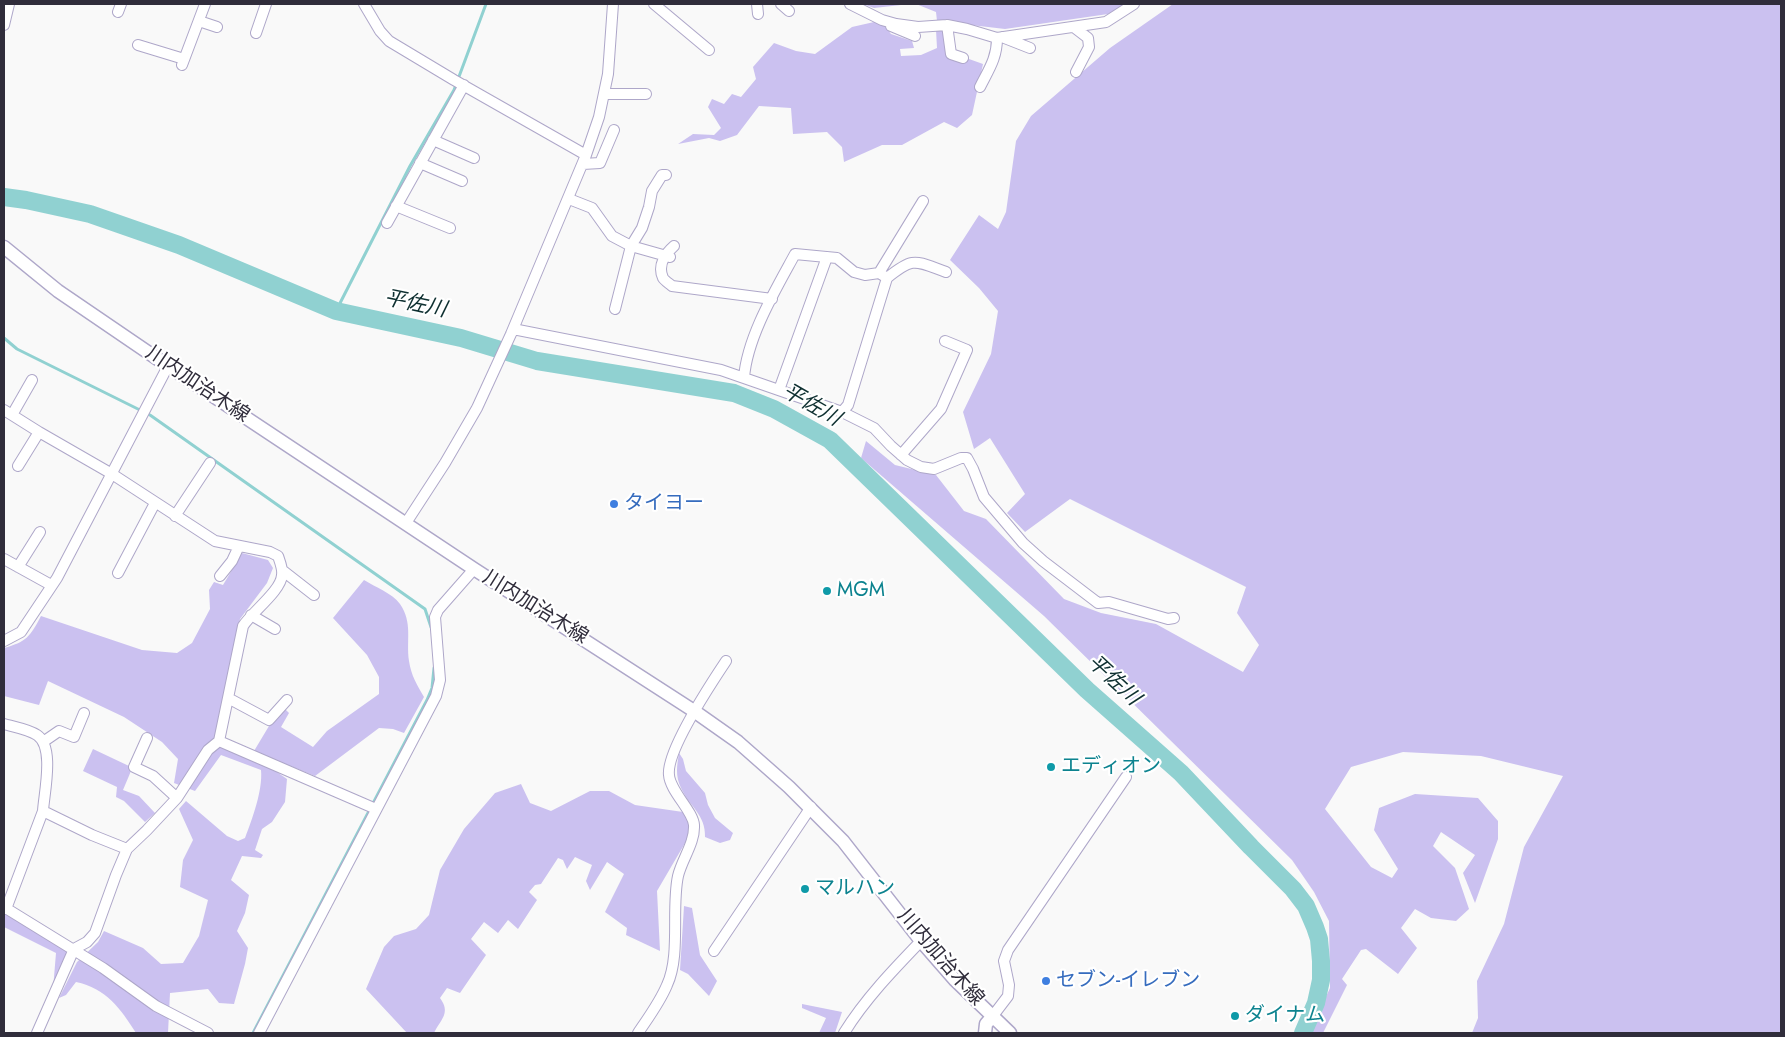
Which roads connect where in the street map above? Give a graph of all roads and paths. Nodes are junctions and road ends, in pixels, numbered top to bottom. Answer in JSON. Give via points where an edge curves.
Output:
{"nodes":[{"id":1,"x":9,"y":4,"type":"edge"},
{"id":2,"x":205,"y":4,"type":"edge"},
{"id":3,"x":266,"y":4,"type":"edge"},
{"id":4,"x":364,"y":4,"type":"edge"},
{"id":5,"x":613,"y":4,"type":"edge"},
{"id":6,"x":654,"y":4,"type":"edge"},
{"id":7,"x":850,"y":4,"type":"edge"},
{"id":8,"x":1134,"y":4,"type":"edge"},
{"id":9,"x":199,"y":21,"type":"junction"},
{"id":10,"x":888,"y":22,"type":"junction"},
{"id":11,"x":4,"y":25,"type":"edge"},
{"id":12,"x":947,"y":26,"type":"junction"},
{"id":13,"x":217,"y":27,"type":"dead end"},
{"id":14,"x":1075,"y":28,"type":"junction"},
{"id":15,"x":256,"y":32,"type":"dead end"},
{"id":16,"x":916,"y":36,"type":"dead end"},
{"id":17,"x":1000,"y":37,"type":"junction"},
{"id":18,"x":138,"y":45,"type":"dead end"},
{"id":19,"x":1030,"y":48,"type":"dead end"},
{"id":20,"x":709,"y":50,"type":"dead end"},
{"id":21,"x":963,"y":58,"type":"dead end"},
{"id":22,"x":1076,"y":72,"type":"dead end"},
{"id":23,"x":460,"y":83,"type":"junction"},
{"id":24,"x":980,"y":87,"type":"dead end"},
{"id":25,"x":605,"y":94,"type":"junction"},
{"id":26,"x":646,"y":94,"type":"dead end"},
{"id":27,"x":614,"y":130,"type":"dead end"},
{"id":28,"x":433,"y":140,"type":"junction"},
{"id":29,"x":474,"y":158,"type":"dead end"},
{"id":30,"x":584,"y":159,"type":"junction"},
{"id":31,"x":420,"y":163,"type":"junction"},
{"id":32,"x":666,"y":176,"type":"dead end"},
{"id":33,"x":462,"y":181,"type":"dead end"},
{"id":34,"x":569,"y":199,"type":"junction"},
{"id":35,"x":923,"y":201,"type":"dead end"},
{"id":36,"x":396,"y":206,"type":"junction"},
{"id":37,"x":387,"y":223,"type":"dead end"},
{"id":38,"x":450,"y":228,"type":"dead end"},
{"id":39,"x":631,"y":246,"type":"junction"},
{"id":40,"x":674,"y":246,"type":"dead end"},
{"id":41,"x":4,"y":247,"type":"edge"},
{"id":42,"x":667,"y":256,"type":"junction"},
{"id":43,"x":827,"y":257,"type":"junction"},
{"id":44,"x":946,"y":272,"type":"dead end"},
{"id":45,"x":883,"y":275,"type":"junction"},
{"id":46,"x":772,"y":299,"type":"junction"},
{"id":47,"x":615,"y":309,"type":"dead end"},
{"id":48,"x":512,"y":331,"type":"junction"},
{"id":49,"x":945,"y":341,"type":"dead end"},
{"id":50,"x":168,"y":366,"type":"junction"},
{"id":51,"x":744,"y":378,"type":"junction"},
{"id":52,"x":32,"y":380,"type":"dead end"},
{"id":53,"x":779,"y":390,"type":"junction"},
{"id":54,"x":842,"y":412,"type":"junction"},
{"id":55,"x":8,"y":413,"type":"edge"},
{"id":56,"x":39,"y":432,"type":"junction"},
{"id":57,"x":901,"y":455,"type":"junction"},
{"id":58,"x":210,"y":463,"type":"dead end"},
{"id":59,"x":18,"y":466,"type":"dead end"},
{"id":60,"x":112,"y":474,"type":"junction"},
{"id":61,"x":155,"y":503,"type":"junction"},
{"id":62,"x":175,"y":516,"type":"junction"},
{"id":63,"x":406,"y":523,"type":"junction"},
{"id":64,"x":40,"y":532,"type":"dead end"},
{"id":65,"x":240,"y":546,"type":"junction"},
{"id":66,"x":4,"y":559,"type":"edge"},
{"id":67,"x":18,"y":567,"type":"junction"},
{"id":68,"x":474,"y":568,"type":"junction"},
{"id":69,"x":282,"y":570,"type":"junction"},
{"id":70,"x":118,"y":573,"type":"dead end"},
{"id":71,"x":220,"y":576,"type":"dead end"},
{"id":72,"x":51,"y":585,"type":"junction"},
{"id":73,"x":314,"y":595,"type":"dead end"},
{"id":74,"x":251,"y":615,"type":"junction"},
{"id":75,"x":1174,"y":618,"type":"dead end"},
{"id":76,"x":275,"y":629,"type":"dead end"},
{"id":77,"x":4,"y":632,"type":"edge"},
{"id":78,"x":15,"y":635,"type":"junction"},
{"id":79,"x":4,"y":641,"type":"edge"},
{"id":80,"x":726,"y":661,"type":"dead end"},
{"id":81,"x":228,"y":698,"type":"junction"},
{"id":82,"x":286,"y":700,"type":"dead end"},
{"id":83,"x":694,"y":711,"type":"junction"},
{"id":84,"x":84,"y":713,"type":"dead end"},
{"id":85,"x":4,"y":724,"type":"edge"},
{"id":86,"x":147,"y":738,"type":"dead end"},
{"id":87,"x":219,"y":741,"type":"junction"},
{"id":88,"x":43,"y":742,"type":"junction"},
{"id":89,"x":1126,"y":777,"type":"dead end"},
{"id":90,"x":176,"y":798,"type":"junction"},
{"id":91,"x":373,"y":808,"type":"junction"},
{"id":92,"x":810,"y":808,"type":"junction"},
{"id":93,"x":43,"y":811,"type":"junction"},
{"id":94,"x":127,"y":849,"type":"junction"},
{"id":95,"x":5,"y":908,"type":"edge"},
{"id":96,"x":921,"y":940,"type":"junction"},
{"id":97,"x":74,"y":949,"type":"junction"},
{"id":98,"x":714,"y":951,"type":"dead end"},
{"id":99,"x":992,"y":1017,"type":"junction"},
{"id":100,"x":37,"y":1033,"type":"edge"},
{"id":101,"x":208,"y":1033,"type":"edge"},
{"id":102,"x":259,"y":1033,"type":"edge"},
{"id":103,"x":638,"y":1033,"type":"edge"},
{"id":104,"x":844,"y":1033,"type":"edge"},
{"id":105,"x":985,"y":1033,"type":"edge"},
{"id":106,"x":1010,"y":1033,"type":"edge"}],
"edges":[{"from":1,"to":11,"type":"street"},
{"from":2,"to":9,"type":"street"},
{"from":3,"to":15,"type":"street"},
{"from":4,"to":23,"type":"street","via":[[380,32],[389,40]]},
{"from":5,"to":25,"type":"street"},
{"from":6,"to":20,"type":"street"},
{"from":7,"to":10,"type":"street"},
{"from":8,"to":14,"type":"street","via":[[1106,22]]},
{"from":9,"to":13,"type":"street"},
{"from":9,"to":18,"type":"street","via":[[183,62]]},
{"from":10,"to":12,"type":"street","via":[[918,27]]},
{"from":10,"to":16,"type":"street","via":[[899,31]]},
{"from":12,"to":17,"type":"street"},
{"from":12,"to":21,"type":"street","via":[[951,54]]},
{"from":14,"to":17,"type":"street"},
{"from":14,"to":22,"type":"street","via":[[1088,38],[1089,47]]},
{"from":17,"to":19,"type":"street"},
{"from":17,"to":24,"type":"street","via":[[994,62]]},
{"from":23,"to":28,"type":"street"},
{"from":23,"to":30,"type":"street"},
{"from":25,"to":26,"type":"street"},
{"from":25,"to":30,"type":"street"},
{"from":27,"to":30,"type":"street","via":[[600,163]]},
{"from":28,"to":29,"type":"street"},
{"from":28,"to":31,"type":"street"},
{"from":30,"to":34,"type":"street"},
{"from":31,"to":33,"type":"street"},
{"from":31,"to":36,"type":"street"},
{"from":32,"to":39,"type":"street","via":[[662,175],[652,191],[642,228]]},
{"from":34,"to":39,"type":"street","via":[[592,208],[612,236]]},
{"from":34,"to":48,"type":"street"},
{"from":35,"to":45,"type":"street"},
{"from":36,"to":37,"type":"street"},
{"from":36,"to":38,"type":"street"},
{"from":39,"to":42,"type":"street"},
{"from":39,"to":47,"type":"street"},
{"from":40,"to":42,"type":"street"},
{"from":41,"to":50,"type":"main road","name":"川内加治木線","via":[[58,291]]},
{"from":42,"to":46,"type":"street","via":[[661,268],[663,278],[672,286]]},
{"from":43,"to":45,"type":"street","via":[[837,258],[854,272]]},
{"from":43,"to":46,"type":"street","via":[[795,254]]},
{"from":43,"to":53,"type":"street"},
{"from":44,"to":45,"type":"street","via":[[910,262]]},
{"from":45,"to":54,"type":"street","via":[[848,405]]},
{"from":46,"to":51,"type":"street","via":[[760,322]]},
{"from":48,"to":51,"type":"street","via":[[721,370]]},
{"from":48,"to":63,"type":"street","via":[[477,408]]},
{"from":49,"to":57,"type":"street","via":[[966,350],[960,370],[941,409]]},
{"from":50,"to":60,"type":"street"},
{"from":50,"to":63,"type":"main road","name":"川内加治木線"},
{"from":51,"to":53,"type":"street"},
{"from":52,"to":55,"type":"street"},
{"from":53,"to":54,"type":"street"},
{"from":54,"to":57,"type":"street","via":[[874,428]]},
{"from":55,"to":56,"type":"street"},
{"from":56,"to":59,"type":"street"},
{"from":56,"to":60,"type":"street"},
{"from":57,"to":75,"type":"street","via":[[921,467],[934,470],[967,458],[984,497],[1023,543],[1043,561],[1098,603],[1109,602]]},
{"from":58,"to":62,"type":"street"},
{"from":60,"to":61,"type":"street"},
{"from":60,"to":72,"type":"street"},
{"from":61,"to":62,"type":"street"},
{"from":61,"to":70,"type":"street"},
{"from":62,"to":65,"type":"street","via":[[215,541]]},
{"from":63,"to":68,"type":"main road","name":"川内加治木線"},
{"from":64,"to":67,"type":"street"},
{"from":65,"to":69,"type":"street","via":[[278,556]]},
{"from":65,"to":71,"type":"street"},
{"from":66,"to":67,"type":"street"},
{"from":67,"to":72,"type":"street"},
{"from":68,"to":83,"type":"main road","name":"川内加治木線"},
{"from":68,"to":91,"type":"street","via":[[438,610],[435,618],[440,680],[436,696]]},
{"from":69,"to":73,"type":"street"},
{"from":69,"to":74,"type":"street","via":[[283,577],[276,589]]},
{"from":72,"to":78,"type":"street","via":[[21,632]]},
{"from":74,"to":76,"type":"street"},
{"from":74,"to":81,"type":"street","via":[[243,626]]},
{"from":77,"to":78,"type":"street"},
{"from":78,"to":79,"type":"street"},
{"from":80,"to":83,"type":"street"},
{"from":81,"to":82,"type":"street","via":[[269,720]]},
{"from":81,"to":87,"type":"street"},
{"from":83,"to":92,"type":"main road","name":"川内加治木線","via":[[738,742]]},
{"from":83,"to":103,"type":"street","via":[[671,760],[668,775],[694,823],[694,835],[678,875],[673,961],[668,984]]},
{"from":84,"to":88,"type":"street","via":[[74,737],[59,730]]},
{"from":85,"to":88,"type":"street","via":[[36,734]]},
{"from":86,"to":90,"type":"street","via":[[134,767],[153,776]]},
{"from":87,"to":90,"type":"street","via":[[208,750]]},
{"from":87,"to":91,"type":"street"},
{"from":88,"to":93,"type":"street","via":[[48,760]]},
{"from":89,"to":99,"type":"street","via":[[1008,950],[1004,961],[1008,996]]},
{"from":90,"to":94,"type":"street"},
{"from":91,"to":102,"type":"street"},
{"from":92,"to":96,"type":"main road","name":"川内加治木線","via":[[842,841]]},
{"from":92,"to":98,"type":"street"},
{"from":93,"to":94,"type":"street"},
{"from":93,"to":95,"type":"street"},
{"from":94,"to":97,"type":"street","via":[[95,933],[88,942]]},
{"from":95,"to":97,"type":"street"},
{"from":96,"to":99,"type":"main road","name":"川内加治木線"},
{"from":96,"to":104,"type":"street"},
{"from":97,"to":100,"type":"street"},
{"from":97,"to":101,"type":"street","via":[[156,1006]]},
{"from":99,"to":105,"type":"main road","via":[[986,1024]]},
{"from":99,"to":106,"type":"main road","name":"川内加治木線"}]}
